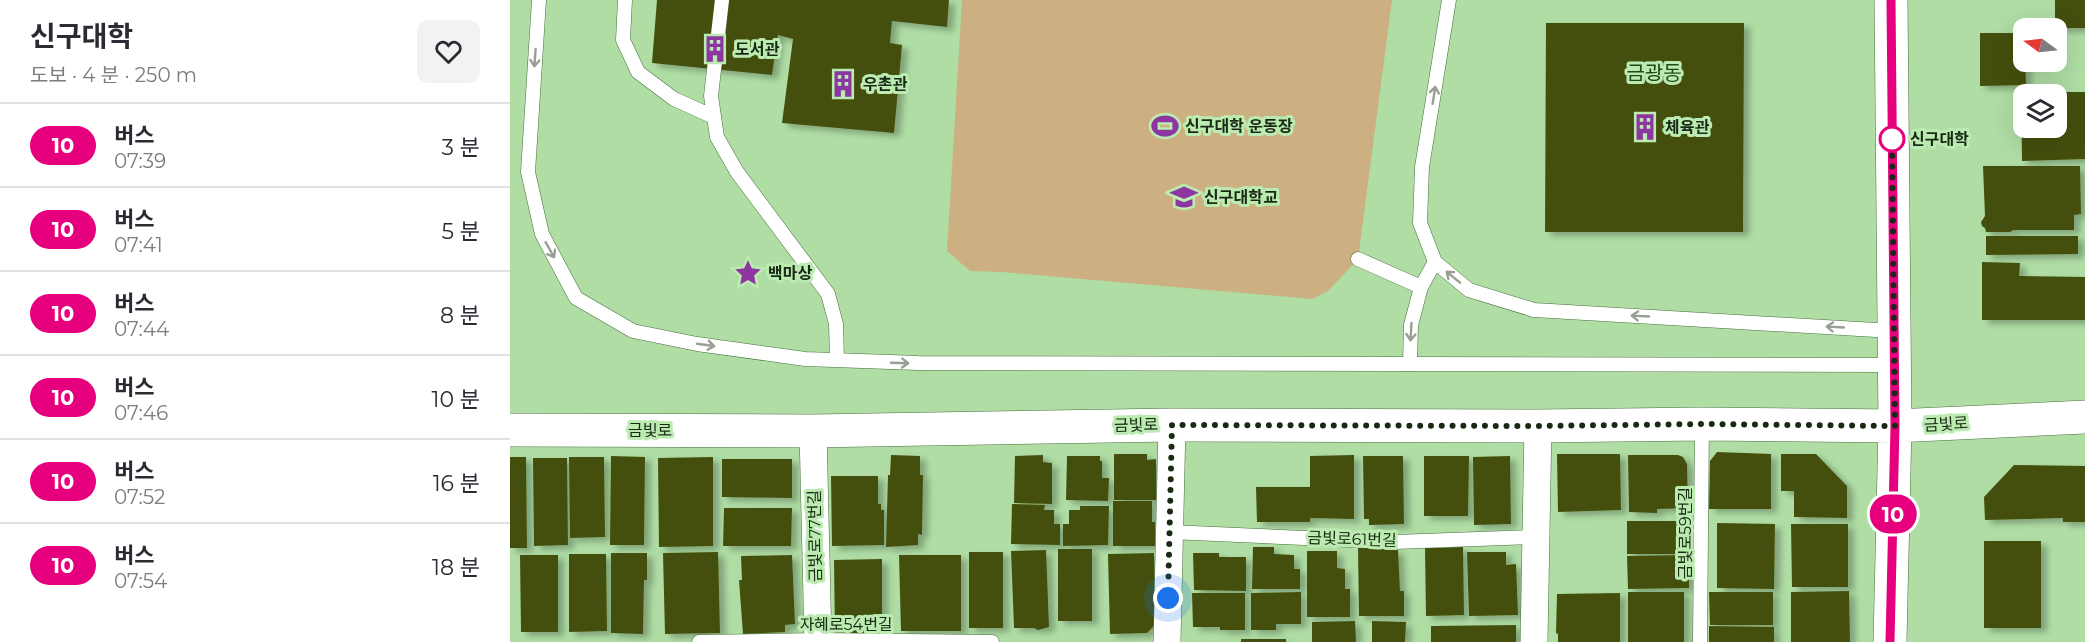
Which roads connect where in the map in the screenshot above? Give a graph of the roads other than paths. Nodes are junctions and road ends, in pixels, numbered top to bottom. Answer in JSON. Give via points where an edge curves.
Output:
{"nodes":[{"id":1,"x":539,"y":0,"type":"edge"},
{"id":2,"x":625,"y":0,"type":"edge"},
{"id":3,"x":722,"y":0,"type":"edge"},
{"id":4,"x":1449,"y":0,"type":"edge"},
{"id":5,"x":1891,"y":0,"type":"edge"},
{"id":6,"x":714,"y":117,"type":"junction"},
{"id":7,"x":1358,"y":259,"type":"dead end"},
{"id":8,"x":1435,"y":262,"type":"junction"},
{"id":9,"x":1421,"y":287,"type":"junction"},
{"id":10,"x":1893,"y":331,"type":"junction"},
{"id":11,"x":837,"y":360,"type":"junction"},
{"id":12,"x":1410,"y":364,"type":"junction"},
{"id":13,"x":1893,"y":365,"type":"junction"},
{"id":14,"x":2085,"y":417,"type":"edge"},
{"id":15,"x":1702,"y":424,"type":"junction"},
{"id":16,"x":1172,"y":425,"type":"junction"},
{"id":17,"x":1538,"y":426,"type":"junction"},
{"id":18,"x":1895,"y":426,"type":"junction"},
{"id":19,"x":510,"y":430,"type":"edge"},
{"id":20,"x":813,"y":431,"type":"junction"},
{"id":21,"x":1170,"y":532,"type":"junction"},
{"id":22,"x":1535,"y":537,"type":"junction"},
{"id":23,"x":818,"y":641,"type":"edge"},
{"id":24,"x":699,"y":642,"type":"edge"},
{"id":25,"x":992,"y":642,"type":"edge"},
{"id":26,"x":1167,"y":642,"type":"edge"},
{"id":27,"x":1534,"y":642,"type":"edge"},
{"id":28,"x":1700,"y":642,"type":"edge"},
{"id":29,"x":1890,"y":642,"type":"edge"}],
"edges":[{"from":1,"to":11,"type":"lane","one_way":true,"via":[[528,172],[542,234],[576,298],[633,331],[697,344]]},
{"from":2,"to":6,"type":"lane","via":[[623,40],[638,72],[674,99]]},
{"from":3,"to":6,"type":"lane","via":[[711,96]]},
{"from":8,"to":4,"type":"lane","one_way":true,"via":[[1420,223],[1422,167]]},
{"from":5,"to":10,"type":"street"},
{"from":6,"to":11,"type":"lane","via":[[717,137],[737,172],[828,294],[836,324]]},
{"from":7,"to":9,"type":"lane"},
{"from":8,"to":9,"type":"lane"},
{"from":10,"to":8,"type":"lane","one_way":true,"via":[[1534,310],[1469,290]]},
{"from":9,"to":12,"type":"lane","one_way":true,"via":[[1411,325]]},
{"from":10,"to":13,"type":"street"},
{"from":11,"to":12,"type":"lane","one_way":true},
{"from":12,"to":13,"type":"lane"},
{"from":13,"to":18,"type":"street"},
{"from":14,"to":18,"type":"street","name":"금빛로"},
{"from":15,"to":17,"type":"street","name":"금빛로"},
{"from":15,"to":18,"type":"street","name":"금빛로"},
{"from":15,"to":28,"type":"lane","name":"금빛로59번길"},
{"from":16,"to":17,"type":"street","name":"금빛로"},
{"from":16,"to":20,"type":"street","name":"금빛로"},
{"from":16,"to":21,"type":"street"},
{"from":17,"to":22,"type":"street"},
{"from":18,"to":29,"type":"street"},
{"from":19,"to":20,"type":"street","name":"금빛로"},
{"from":20,"to":23,"type":"street","name":"금빛로77번길"},
{"from":21,"to":22,"type":"lane","name":"금빛로61번길","via":[[1394,542]]},
{"from":21,"to":26,"type":"street"},
{"from":22,"to":27,"type":"street"},
{"from":23,"to":24,"type":"lane","name":"자혜로54번길"},
{"from":23,"to":25,"type":"lane","name":"자혜로54번길"}]}
